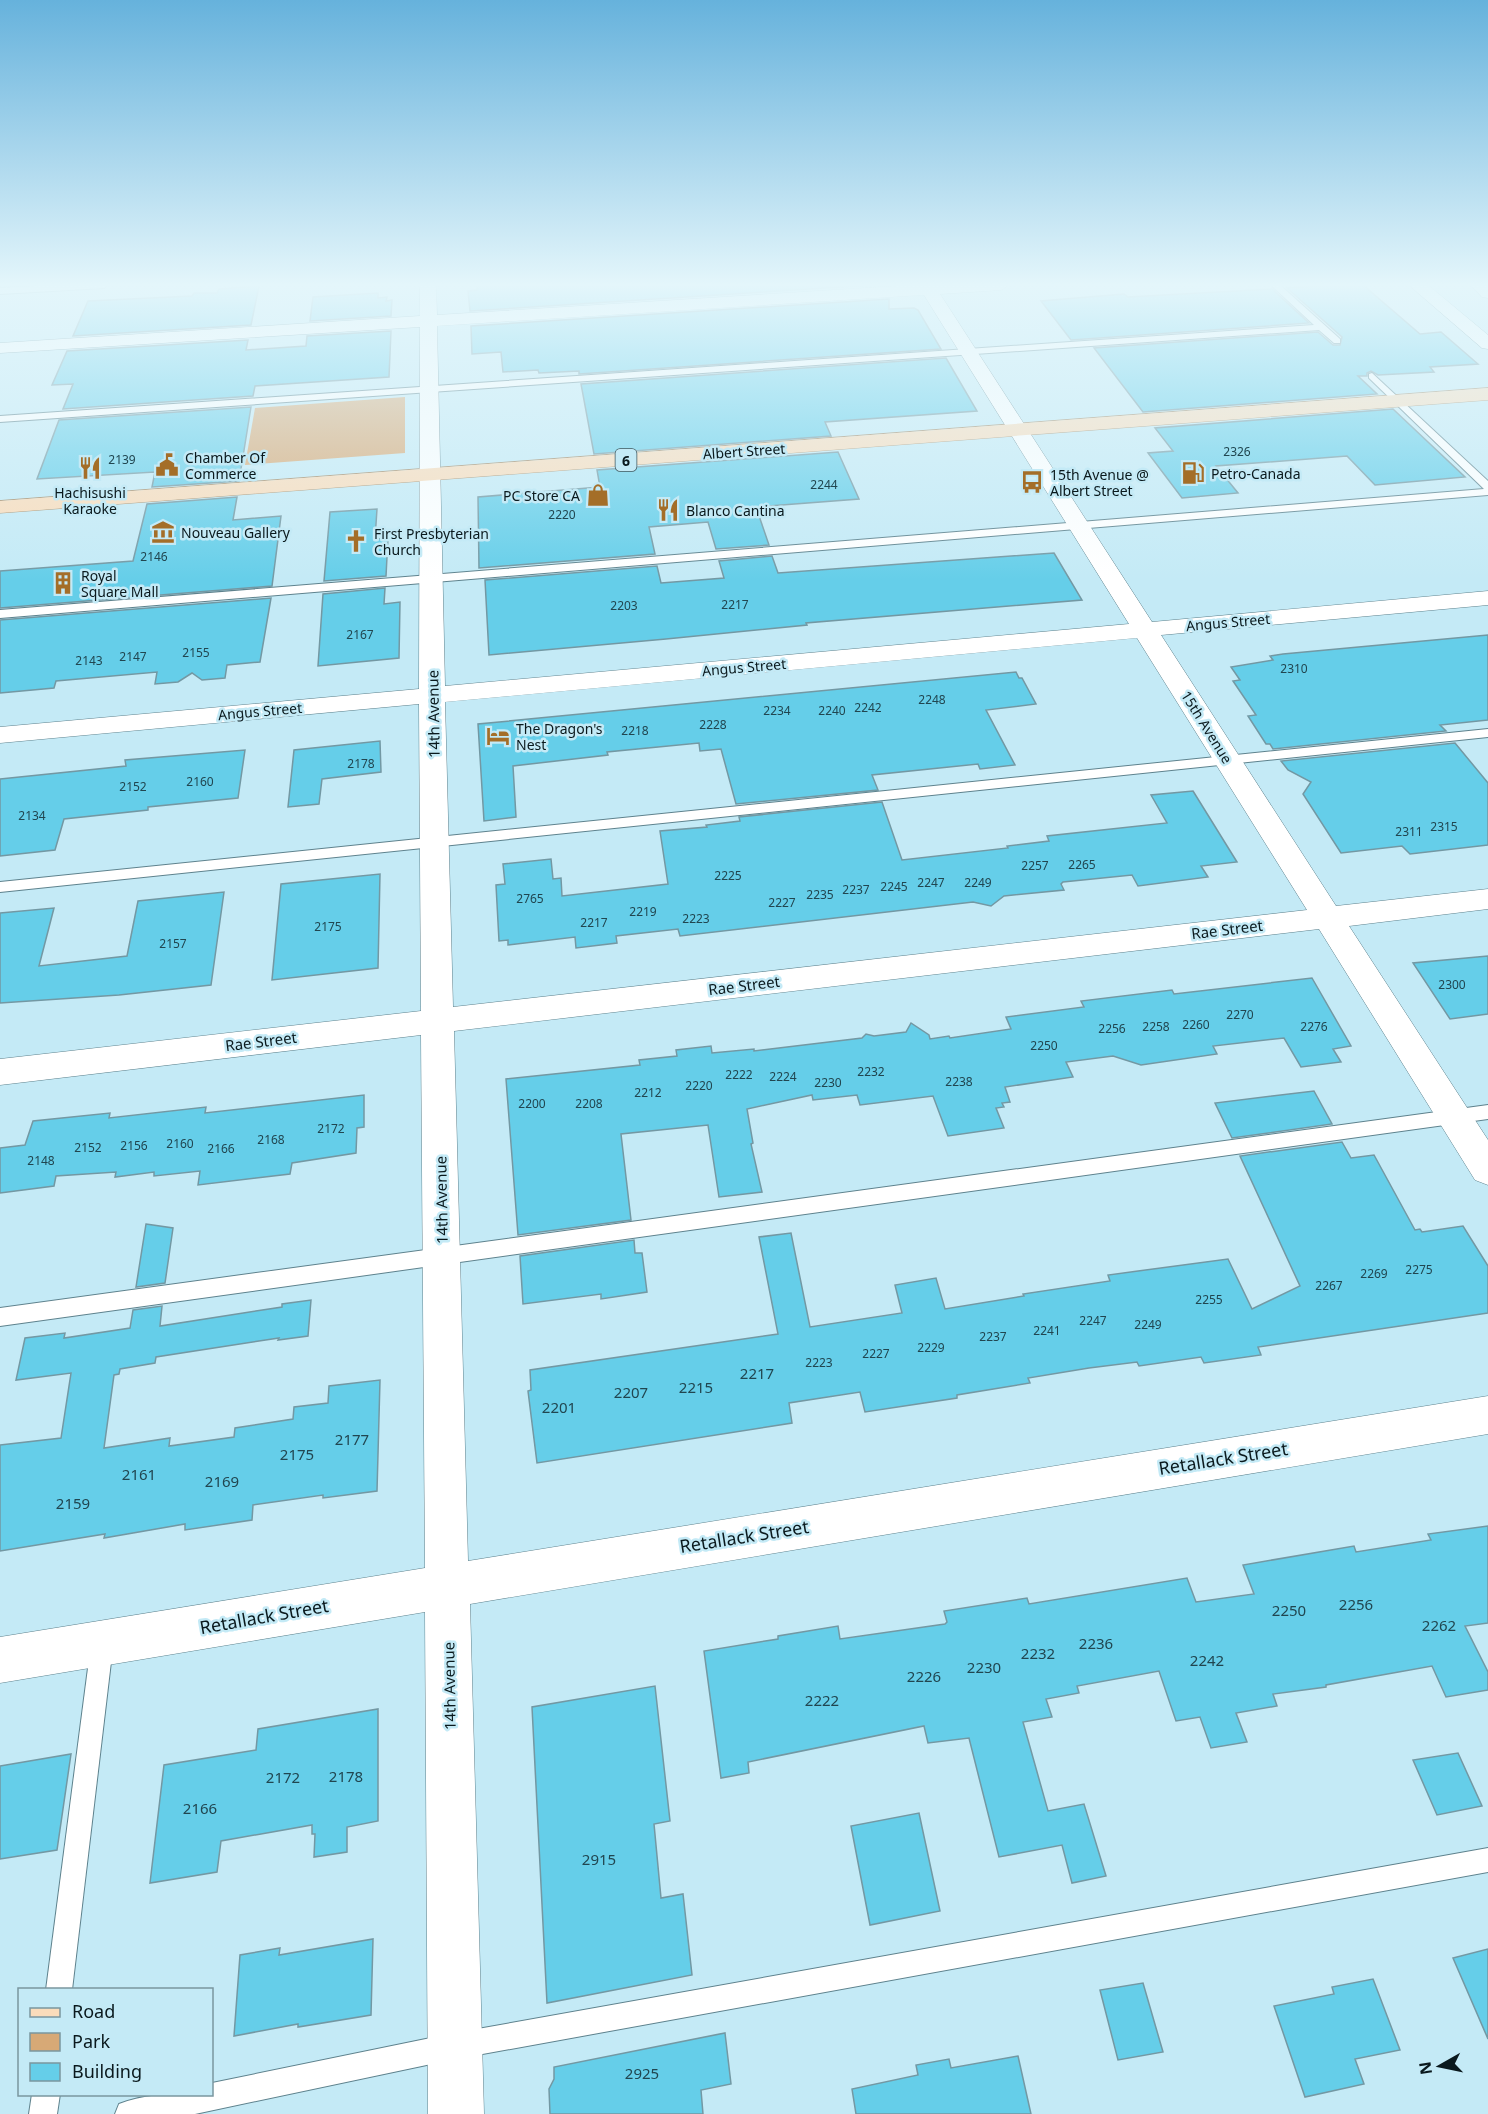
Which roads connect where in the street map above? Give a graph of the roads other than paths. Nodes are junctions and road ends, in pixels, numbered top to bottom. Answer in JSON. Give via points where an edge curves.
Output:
{"nodes":[{"id":1,"x":430,"y":384,"type":"edge"},
{"id":2,"x":508,"y":384,"type":"edge"},
{"id":3,"x":988,"y":384,"type":"edge"},
{"id":4,"x":1381,"y":384,"type":"edge"},
{"id":5,"x":430,"y":389,"type":"junction"},
{"id":6,"x":1488,"y":394,"type":"edge"},
{"id":7,"x":1398,"y":401,"type":"junction"},
{"id":8,"x":0,"y":419,"type":"edge"},
{"id":9,"x":1019,"y":430,"type":"junction"},
{"id":10,"x":431,"y":474,"type":"junction"},
{"id":11,"x":1488,"y":486,"type":"edge"},
{"id":12,"x":1488,"y":492,"type":"edge"},
{"id":13,"x":0,"y":507,"type":"edge"},
{"id":14,"x":1079,"y":525,"type":"junction"},
{"id":15,"x":432,"y":578,"type":"junction"},
{"id":16,"x":1488,"y":598,"type":"edge"},
{"id":17,"x":0,"y":614,"type":"edge"},
{"id":18,"x":1146,"y":630,"type":"junction"},
{"id":19,"x":432,"y":695,"type":"junction"},
{"id":20,"x":1488,"y":733,"type":"edge"},
{"id":21,"x":0,"y":735,"type":"edge"},
{"id":22,"x":1228,"y":759,"type":"junction"},
{"id":23,"x":435,"y":842,"type":"junction"},
{"id":24,"x":0,"y":886,"type":"edge"},
{"id":25,"x":1488,"y":899,"type":"edge"},
{"id":26,"x":1329,"y":918,"type":"junction"},
{"id":27,"x":438,"y":1021,"type":"junction"},
{"id":28,"x":0,"y":1072,"type":"edge"},
{"id":29,"x":1488,"y":1112,"type":"edge"},
{"id":30,"x":1455,"y":1117,"type":"junction"},
{"id":31,"x":1488,"y":1170,"type":"edge"},
{"id":32,"x":442,"y":1256,"type":"junction"},
{"id":33,"x":0,"y":1317,"type":"edge"},
{"id":34,"x":1488,"y":1415,"type":"edge"},
{"id":35,"x":447,"y":1585,"type":"junction"},
{"id":36,"x":102,"y":1643,"type":"junction"},
{"id":37,"x":0,"y":1660,"type":"edge"},
{"id":38,"x":1488,"y":1860,"type":"edge"},
{"id":39,"x":59,"y":1988,"type":"edge"},
{"id":40,"x":455,"y":2046,"type":"junction"},
{"id":41,"x":46,"y":2096,"type":"edge"},
{"id":42,"x":43,"y":2114,"type":"edge"},
{"id":43,"x":129,"y":2114,"type":"edge"},
{"id":44,"x":456,"y":2114,"type":"edge"}],
"edges":[{"from":1,"to":5,"type":"street","name":"14th Avenue"},
{"from":2,"to":5,"type":"lane"},
{"from":3,"to":9,"type":"street","name":"15th Avenue"},
{"from":4,"to":7,"type":"lane"},
{"from":5,"to":8,"type":"lane"},
{"from":5,"to":10,"type":"street","name":"14th Avenue"},
{"from":6,"to":7,"type":"main road","name":"Albert Street","number":"6"},
{"from":7,"to":9,"type":"main road","name":"Albert Street","number":"6"},
{"from":7,"to":11,"type":"lane"},
{"from":9,"to":10,"type":"main road","name":"Albert Street","number":"6"},
{"from":9,"to":14,"type":"street","name":"15th Avenue"},
{"from":10,"to":13,"type":"main road","name":"Albert Street","number":"6"},
{"from":10,"to":15,"type":"street","name":"14th Avenue"},
{"from":12,"to":14,"type":"lane"},
{"from":14,"to":15,"type":"lane"},
{"from":14,"to":18,"type":"street","name":"15th Avenue"},
{"from":15,"to":17,"type":"lane"},
{"from":15,"to":19,"type":"street","name":"14th Avenue"},
{"from":16,"to":18,"type":"street","name":"Angus Street"},
{"from":18,"to":19,"type":"street","name":"Angus Street"},
{"from":18,"to":22,"type":"street","name":"15th Avenue"},
{"from":19,"to":21,"type":"street","name":"Angus Street"},
{"from":19,"to":23,"type":"street","name":"14th Avenue"},
{"from":20,"to":22,"type":"lane"},
{"from":22,"to":23,"type":"lane"},
{"from":22,"to":26,"type":"street","name":"15th Avenue"},
{"from":23,"to":24,"type":"lane"},
{"from":23,"to":27,"type":"street","name":"14th Avenue"},
{"from":25,"to":26,"type":"street","name":"Rae Street"},
{"from":26,"to":27,"type":"street","name":"Rae Street"},
{"from":26,"to":30,"type":"street","name":"15th Avenue"},
{"from":27,"to":28,"type":"street","name":"Rae Street"},
{"from":27,"to":32,"type":"street","name":"14th Avenue"},
{"from":29,"to":30,"type":"lane"},
{"from":30,"to":31,"type":"street","name":"15th Avenue"},
{"from":30,"to":32,"type":"lane"},
{"from":32,"to":33,"type":"lane"},
{"from":32,"to":35,"type":"street","name":"14th Avenue"},
{"from":34,"to":35,"type":"street","name":"Retallack Street"},
{"from":35,"to":36,"type":"street","name":"Retallack Street"},
{"from":35,"to":40,"type":"street","name":"14th Avenue"},
{"from":36,"to":37,"type":"street","name":"Retallack Street"},
{"from":36,"to":39,"type":"lane"},
{"from":38,"to":40,"type":"lane"},
{"from":40,"to":43,"type":"lane"},
{"from":40,"to":44,"type":"street","name":"14th Avenue"},
{"from":41,"to":42,"type":"lane"}]}
